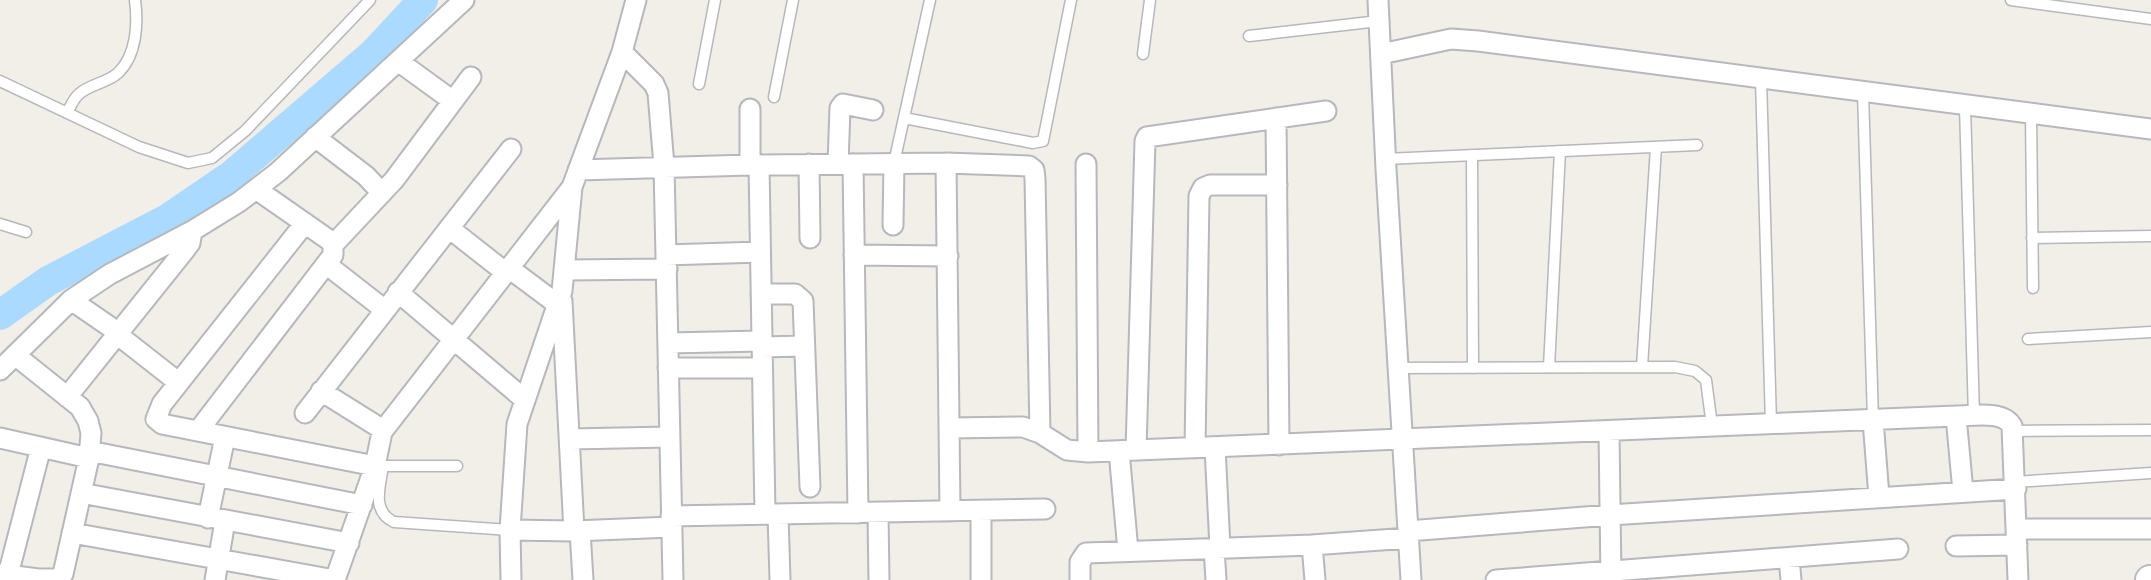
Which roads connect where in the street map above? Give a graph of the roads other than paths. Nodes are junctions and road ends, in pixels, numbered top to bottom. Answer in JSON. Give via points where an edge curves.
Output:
{"nodes":[{"id":1,"x":135,"y":0,"type":"edge"},
{"id":2,"x":370,"y":0,"type":"edge"},
{"id":3,"x":464,"y":0,"type":"edge"},
{"id":4,"x":636,"y":0,"type":"edge"},
{"id":5,"x":715,"y":0,"type":"edge"},
{"id":6,"x":793,"y":0,"type":"edge"},
{"id":7,"x":930,"y":0,"type":"edge"},
{"id":8,"x":1071,"y":0,"type":"edge"},
{"id":9,"x":1150,"y":0,"type":"edge"},
{"id":10,"x":1378,"y":0,"type":"edge"},
{"id":11,"x":2011,"y":0,"type":"edge"},
{"id":12,"x":2151,"y":19,"type":"edge"},
{"id":13,"x":1379,"y":20,"type":"junction"},
{"id":14,"x":1249,"y":36,"type":"dead end"},
{"id":15,"x":622,"y":52,"type":"junction"},
{"id":16,"x":1143,"y":54,"type":"dead end"},
{"id":17,"x":1381,"y":54,"type":"junction"},
{"id":18,"x":398,"y":61,"type":"junction"},
{"id":19,"x":471,"y":77,"type":"dead end"},
{"id":20,"x":1761,"y":79,"type":"junction"},
{"id":21,"x":0,"y":81,"type":"edge"},
{"id":22,"x":699,"y":83,"type":"dead end"},
{"id":23,"x":1863,"y":92,"type":"junction"},
{"id":24,"x":774,"y":97,"type":"dead end"},
{"id":25,"x":453,"y":102,"type":"junction"},
{"id":26,"x":1965,"y":106,"type":"junction"},
{"id":27,"x":750,"y":109,"type":"dead end"},
{"id":28,"x":873,"y":110,"type":"dead end"},
{"id":29,"x":1326,"y":111,"type":"dead end"},
{"id":30,"x":67,"y":112,"type":"junction"},
{"id":31,"x":2031,"y":114,"type":"junction"},
{"id":32,"x":904,"y":118,"type":"junction"},
{"id":33,"x":1276,"y":118,"type":"junction"},
{"id":34,"x":2151,"y":129,"type":"edge"},
{"id":35,"x":316,"y":137,"type":"junction"},
{"id":36,"x":1697,"y":145,"type":"dead end"},
{"id":37,"x":1656,"y":147,"type":"junction"},
{"id":38,"x":511,"y":149,"type":"dead end"},
{"id":39,"x":1560,"y":151,"type":"junction"},
{"id":40,"x":1472,"y":155,"type":"junction"},
{"id":41,"x":1385,"y":159,"type":"junction"},
{"id":42,"x":894,"y":163,"type":"junction"},
{"id":43,"x":946,"y":163,"type":"junction"},
{"id":44,"x":755,"y":164,"type":"junction"},
{"id":45,"x":809,"y":164,"type":"junction"},
{"id":46,"x":846,"y":164,"type":"junction"},
{"id":47,"x":1086,"y":164,"type":"dead end"},
{"id":48,"x":664,"y":166,"type":"junction"},
{"id":49,"x":575,"y":179,"type":"junction"},
{"id":50,"x":1277,"y":185,"type":"junction"},
{"id":51,"x":256,"y":189,"type":"junction"},
{"id":52,"x":382,"y":193,"type":"junction"},
{"id":53,"x":305,"y":223,"type":"junction"},
{"id":54,"x":0,"y":224,"type":"edge"},
{"id":55,"x":893,"y":225,"type":"dead end"},
{"id":56,"x":449,"y":228,"type":"junction"},
{"id":57,"x":192,"y":231,"type":"junction"},
{"id":58,"x":26,"y":232,"type":"dead end"},
{"id":59,"x":2151,"y":236,"type":"edge"},
{"id":60,"x":810,"y":238,"type":"dead end"},
{"id":61,"x":2032,"y":238,"type":"junction"},
{"id":62,"x":332,"y":245,"type":"junction"},
{"id":63,"x":760,"y":253,"type":"junction"},
{"id":64,"x":854,"y":255,"type":"junction"},
{"id":65,"x":948,"y":256,"type":"junction"},
{"id":66,"x":667,"y":262,"type":"junction"},
{"id":67,"x":326,"y":264,"type":"junction"},
{"id":68,"x":507,"y":270,"type":"junction"},
{"id":69,"x":565,"y":270,"type":"junction"},
{"id":70,"x":2033,"y":288,"type":"dead end"},
{"id":71,"x":398,"y":292,"type":"junction"},
{"id":72,"x":761,"y":294,"type":"junction"},
{"id":73,"x":559,"y":298,"type":"junction"},
{"id":74,"x":71,"y":300,"type":"junction"},
{"id":75,"x":384,"y":310,"type":"junction"},
{"id":76,"x":2151,"y":332,"type":"edge"},
{"id":77,"x":118,"y":334,"type":"junction"},
{"id":78,"x":453,"y":338,"type":"junction"},
{"id":79,"x":2028,"y":339,"type":"dead end"},
{"id":80,"x":668,"y":343,"type":"junction"},
{"id":81,"x":762,"y":344,"type":"junction"},
{"id":82,"x":804,"y":346,"type":"junction"},
{"id":83,"x":15,"y":355,"type":"junction"},
{"id":84,"x":1642,"y":367,"type":"junction"},
{"id":85,"x":668,"y":368,"type":"junction"},
{"id":86,"x":762,"y":368,"type":"junction"},
{"id":87,"x":1398,"y":368,"type":"junction"},
{"id":88,"x":1473,"y":368,"type":"junction"},
{"id":89,"x":1549,"y":368,"type":"junction"},
{"id":90,"x":0,"y":370,"type":"edge"},
{"id":91,"x":178,"y":382,"type":"junction"},
{"id":92,"x":321,"y":391,"type":"junction"},
{"id":93,"x":67,"y":397,"type":"junction"},
{"id":94,"x":524,"y":399,"type":"junction"},
{"id":95,"x":305,"y":413,"type":"dead end"},
{"id":96,"x":1965,"y":416,"type":"junction"},
{"id":97,"x":1873,"y":420,"type":"junction"},
{"id":98,"x":1771,"y":424,"type":"junction"},
{"id":99,"x":1712,"y":427,"type":"junction"},
{"id":100,"x":950,"y":428,"type":"junction"},
{"id":101,"x":2151,"y":430,"type":"edge"},
{"id":102,"x":198,"y":431,"type":"junction"},
{"id":103,"x":2012,"y":431,"type":"junction"},
{"id":104,"x":382,"y":432,"type":"junction"},
{"id":105,"x":1609,"y":432,"type":"junction"},
{"id":106,"x":1040,"y":433,"type":"junction"},
{"id":107,"x":225,"y":437,"type":"junction"},
{"id":108,"x":670,"y":437,"type":"junction"},
{"id":109,"x":0,"y":438,"type":"edge"},
{"id":110,"x":570,"y":439,"type":"junction"},
{"id":111,"x":1403,"y":440,"type":"junction"},
{"id":112,"x":1279,"y":445,"type":"junction"},
{"id":113,"x":41,"y":447,"type":"junction"},
{"id":114,"x":1205,"y":448,"type":"junction"},
{"id":115,"x":1128,"y":451,"type":"junction"},
{"id":116,"x":1088,"y":452,"type":"junction"},
{"id":117,"x":89,"y":455,"type":"junction"},
{"id":118,"x":379,"y":466,"type":"junction"},
{"id":119,"x":457,"y":466,"type":"dead end"},
{"id":120,"x":2151,"y":473,"type":"edge"},
{"id":121,"x":218,"y":475,"type":"junction"},
{"id":122,"x":2015,"y":485,"type":"junction"},
{"id":123,"x":810,"y":486,"type":"dead end"},
{"id":124,"x":1963,"y":492,"type":"junction"},
{"id":125,"x":81,"y":493,"type":"junction"},
{"id":126,"x":1879,"y":497,"type":"junction"},
{"id":127,"x":362,"y":505,"type":"junction"},
{"id":128,"x":1045,"y":509,"type":"dead end"},
{"id":129,"x":950,"y":511,"type":"junction"},
{"id":130,"x":981,"y":511,"type":"junction"},
{"id":131,"x":868,"y":513,"type":"junction"},
{"id":132,"x":771,"y":514,"type":"junction"},
{"id":133,"x":1610,"y":515,"type":"junction"},
{"id":134,"x":217,"y":519,"type":"junction"},
{"id":135,"x":671,"y":521,"type":"junction"},
{"id":136,"x":2151,"y":529,"type":"edge"},
{"id":137,"x":510,"y":530,"type":"junction"},
{"id":138,"x":577,"y":531,"type":"junction"},
{"id":139,"x":72,"y":533,"type":"junction"},
{"id":140,"x":1408,"y":534,"type":"junction"},
{"id":141,"x":2017,"y":537,"type":"junction"},
{"id":142,"x":349,"y":543,"type":"junction"},
{"id":143,"x":1312,"y":545,"type":"junction"},
{"id":144,"x":1956,"y":546,"type":"dead end"},
{"id":145,"x":1217,"y":548,"type":"junction"},
{"id":146,"x":1898,"y":549,"type":"dead end"},
{"id":147,"x":1128,"y":551,"type":"junction"},
{"id":148,"x":1788,"y":558,"type":"junction"},
{"id":149,"x":218,"y":559,"type":"junction"},
{"id":150,"x":4,"y":574,"type":"edge"},
{"id":151,"x":1611,"y":576,"type":"edge"},
{"id":152,"x":62,"y":578,"type":"edge"},
{"id":153,"x":215,"y":580,"type":"edge"},
{"id":154,"x":335,"y":580,"type":"edge"},
{"id":155,"x":510,"y":580,"type":"edge"},
{"id":156,"x":583,"y":580,"type":"edge"},
{"id":157,"x":673,"y":580,"type":"edge"},
{"id":158,"x":780,"y":580,"type":"edge"},
{"id":159,"x":879,"y":580,"type":"edge"},
{"id":160,"x":981,"y":580,"type":"edge"},
{"id":161,"x":1080,"y":580,"type":"edge"},
{"id":162,"x":1216,"y":580,"type":"edge"},
{"id":163,"x":1315,"y":580,"type":"edge"},
{"id":164,"x":1411,"y":580,"type":"edge"},
{"id":165,"x":1496,"y":580,"type":"edge"},
{"id":166,"x":1791,"y":580,"type":"edge"},
{"id":167,"x":2018,"y":580,"type":"edge"}],
"edges":[{"from":1,"to":30,"type":"lane","via":[[138,20],[124,65],[77,95]]},
{"from":2,"to":30,"type":"lane","via":[[245,131],[212,158],[188,163],[167,158]]},
{"from":3,"to":18,"type":"street"},
{"from":4,"to":15,"type":"street"},
{"from":5,"to":22,"type":"lane"},
{"from":6,"to":24,"type":"lane"},
{"from":7,"to":32,"type":"lane"},
{"from":8,"to":32,"type":"lane","via":[[1043,141],[1032,143]]},
{"from":9,"to":16,"type":"lane"},
{"from":10,"to":13,"type":"street"},
{"from":11,"to":12,"type":"lane"},
{"from":13,"to":14,"type":"lane"},
{"from":13,"to":17,"type":"street"},
{"from":15,"to":48,"type":"street","via":[[656,88]]},
{"from":15,"to":49,"type":"street"},
{"from":17,"to":20,"type":"street","via":[[1451,39]]},
{"from":17,"to":41,"type":"street"},
{"from":18,"to":25,"type":"street"},
{"from":18,"to":35,"type":"street"},
{"from":19,"to":25,"type":"street"},
{"from":20,"to":23,"type":"street"},
{"from":20,"to":98,"type":"lane"},
{"from":21,"to":30,"type":"lane"},
{"from":23,"to":26,"type":"street"},
{"from":23,"to":97,"type":"lane"},
{"from":25,"to":52,"type":"street"},
{"from":26,"to":31,"type":"street"},
{"from":26,"to":96,"type":"lane"},
{"from":27,"to":44,"type":"street"},
{"from":28,"to":46,"type":"street","via":[[848,104],[840,108]]},
{"from":29,"to":33,"type":"street"},
{"from":31,"to":34,"type":"street"},
{"from":31,"to":61,"type":"lane"},
{"from":32,"to":42,"type":"lane"},
{"from":33,"to":50,"type":"street"},
{"from":33,"to":115,"type":"street","via":[[1153,135],[1145,141]]},
{"from":35,"to":51,"type":"street"},
{"from":35,"to":52,"type":"street"},
{"from":36,"to":37,"type":"lane"},
{"from":37,"to":39,"type":"lane"},
{"from":37,"to":84,"type":"lane"},
{"from":38,"to":56,"type":"street"},
{"from":39,"to":40,"type":"lane"},
{"from":39,"to":89,"type":"lane"},
{"from":40,"to":41,"type":"lane"},
{"from":40,"to":88,"type":"lane"},
{"from":41,"to":87,"type":"street"},
{"from":42,"to":43,"type":"street"},
{"from":42,"to":46,"type":"street"},
{"from":42,"to":55,"type":"street"},
{"from":43,"to":65,"type":"street"},
{"from":43,"to":106,"type":"street","via":[[1025,164],[1034,170]]},
{"from":44,"to":45,"type":"street"},
{"from":44,"to":48,"type":"street"},
{"from":44,"to":63,"type":"street"},
{"from":45,"to":46,"type":"street"},
{"from":45,"to":60,"type":"street"},
{"from":46,"to":64,"type":"street"},
{"from":47,"to":116,"type":"street"},
{"from":48,"to":49,"type":"street"},
{"from":48,"to":66,"type":"street"},
{"from":49,"to":68,"type":"street"},
{"from":49,"to":69,"type":"street"},
{"from":50,"to":112,"type":"street"},
{"from":50,"to":114,"type":"street","via":[[1210,185],[1199,195]]},
{"from":51,"to":53,"type":"street"},
{"from":51,"to":57,"type":"street"},
{"from":52,"to":62,"type":"street"},
{"from":53,"to":62,"type":"street"},
{"from":53,"to":91,"type":"street"},
{"from":54,"to":58,"type":"lane"},
{"from":56,"to":68,"type":"street"},
{"from":56,"to":71,"type":"street"},
{"from":57,"to":74,"type":"street"},
{"from":57,"to":77,"type":"street","via":[[190,243]]},
{"from":59,"to":61,"type":"lane"},
{"from":61,"to":70,"type":"lane"},
{"from":62,"to":67,"type":"street","via":[[333,254]]},
{"from":63,"to":66,"type":"street"},
{"from":63,"to":72,"type":"street"},
{"from":64,"to":65,"type":"street"},
{"from":64,"to":131,"type":"street"},
{"from":65,"to":100,"type":"street"},
{"from":66,"to":69,"type":"street"},
{"from":66,"to":80,"type":"street"},
{"from":67,"to":75,"type":"street"},
{"from":67,"to":102,"type":"street"},
{"from":68,"to":73,"type":"street"},
{"from":68,"to":78,"type":"street"},
{"from":69,"to":73,"type":"street"},
{"from":71,"to":75,"type":"street"},
{"from":71,"to":78,"type":"street"},
{"from":72,"to":81,"type":"street"},
{"from":72,"to":82,"type":"street","via":[[795,294],[803,301]]},
{"from":73,"to":94,"type":"street"},
{"from":73,"to":110,"type":"street"},
{"from":74,"to":77,"type":"street"},
{"from":74,"to":83,"type":"street"},
{"from":75,"to":92,"type":"street"},
{"from":76,"to":79,"type":"lane"},
{"from":77,"to":91,"type":"street"},
{"from":77,"to":93,"type":"street"},
{"from":78,"to":94,"type":"street"},
{"from":78,"to":104,"type":"street"},
{"from":80,"to":81,"type":"street"},
{"from":80,"to":85,"type":"street"},
{"from":81,"to":82,"type":"street"},
{"from":81,"to":86,"type":"street"},
{"from":82,"to":123,"type":"street"},
{"from":83,"to":90,"type":"street"},
{"from":83,"to":93,"type":"street"},
{"from":84,"to":89,"type":"lane"},
{"from":84,"to":99,"type":"lane","via":[[1695,371],[1706,380]]},
{"from":85,"to":86,"type":"street"},
{"from":85,"to":108,"type":"street"},
{"from":86,"to":132,"type":"street"},
{"from":87,"to":88,"type":"lane"},
{"from":87,"to":111,"type":"street"},
{"from":88,"to":89,"type":"lane"},
{"from":91,"to":102,"type":"street","via":[[156,419]]},
{"from":92,"to":95,"type":"street"},
{"from":92,"to":104,"type":"street"},
{"from":93,"to":117,"type":"street","via":[[88,421]]},
{"from":94,"to":137,"type":"street","via":[[513,453]]},
{"from":96,"to":97,"type":"street"},
{"from":96,"to":103,"type":"street","via":[[2000,416],[2008,420]]},
{"from":96,"to":124,"type":"street"},
{"from":97,"to":98,"type":"street"},
{"from":97,"to":126,"type":"street"},
{"from":98,"to":99,"type":"street"},
{"from":99,"to":105,"type":"street"},
{"from":100,"to":106,"type":"street","via":[[1023,427]]},
{"from":100,"to":129,"type":"street"},
{"from":101,"to":103,"type":"lane"},
{"from":102,"to":107,"type":"street"},
{"from":103,"to":122,"type":"street"},
{"from":104,"to":118,"type":"street"},
{"from":105,"to":111,"type":"street"},
{"from":105,"to":133,"type":"street"},
{"from":106,"to":116,"type":"street","via":[[1067,450]]},
{"from":107,"to":118,"type":"street"},
{"from":107,"to":121,"type":"street"},
{"from":108,"to":110,"type":"street"},
{"from":108,"to":135,"type":"street"},
{"from":109,"to":113,"type":"street"},
{"from":110,"to":138,"type":"street"},
{"from":111,"to":112,"type":"street"},
{"from":111,"to":140,"type":"street"},
{"from":112,"to":114,"type":"street"},
{"from":113,"to":117,"type":"street"},
{"from":113,"to":150,"type":"street"},
{"from":114,"to":115,"type":"street"},
{"from":114,"to":145,"type":"street"},
{"from":115,"to":116,"type":"street"},
{"from":115,"to":147,"type":"street"},
{"from":117,"to":121,"type":"street"},
{"from":117,"to":125,"type":"street"},
{"from":118,"to":119,"type":"lane"},
{"from":118,"to":127,"type":"street"},
{"from":118,"to":137,"type":"lane","via":[[378,504],[394,522]]},
{"from":120,"to":122,"type":"lane"},
{"from":121,"to":127,"type":"street"},
{"from":121,"to":134,"type":"street"},
{"from":122,"to":124,"type":"street"},
{"from":122,"to":141,"type":"street"},
{"from":124,"to":126,"type":"street"},
{"from":125,"to":134,"type":"street"},
{"from":125,"to":139,"type":"street"},
{"from":126,"to":133,"type":"street"},
{"from":127,"to":142,"type":"street"},
{"from":128,"to":130,"type":"street"},
{"from":129,"to":130,"type":"street"},
{"from":129,"to":131,"type":"street"},
{"from":130,"to":160,"type":"street"},
{"from":131,"to":132,"type":"street"},
{"from":131,"to":159,"type":"street"},
{"from":132,"to":135,"type":"street"},
{"from":132,"to":158,"type":"street"},
{"from":133,"to":140,"type":"street"},
{"from":133,"to":151,"type":"street"},
{"from":134,"to":142,"type":"street"},
{"from":134,"to":149,"type":"street"},
{"from":135,"to":138,"type":"street"},
{"from":135,"to":157,"type":"street"},
{"from":136,"to":141,"type":"street"},
{"from":137,"to":138,"type":"street"},
{"from":137,"to":155,"type":"street"},
{"from":138,"to":156,"type":"street"},
{"from":139,"to":149,"type":"street"},
{"from":139,"to":152,"type":"street"},
{"from":140,"to":143,"type":"street"},
{"from":140,"to":164,"type":"street"},
{"from":141,"to":144,"type":"street"},
{"from":141,"to":167,"type":"street"},
{"from":142,"to":154,"type":"street"},
{"from":143,"to":145,"type":"street"},
{"from":143,"to":163,"type":"street"},
{"from":145,"to":147,"type":"street"},
{"from":145,"to":162,"type":"street"},
{"from":146,"to":148,"type":"street"},
{"from":147,"to":161,"type":"street","via":[[1086,553],[1080,562]]},
{"from":148,"to":151,"type":"street"},
{"from":148,"to":166,"type":"street"},
{"from":149,"to":153,"type":"street"},
{"from":149,"to":154,"type":"street"},
{"from":150,"to":152,"type":"street"},
{"from":151,"to":165,"type":"street"}]}
